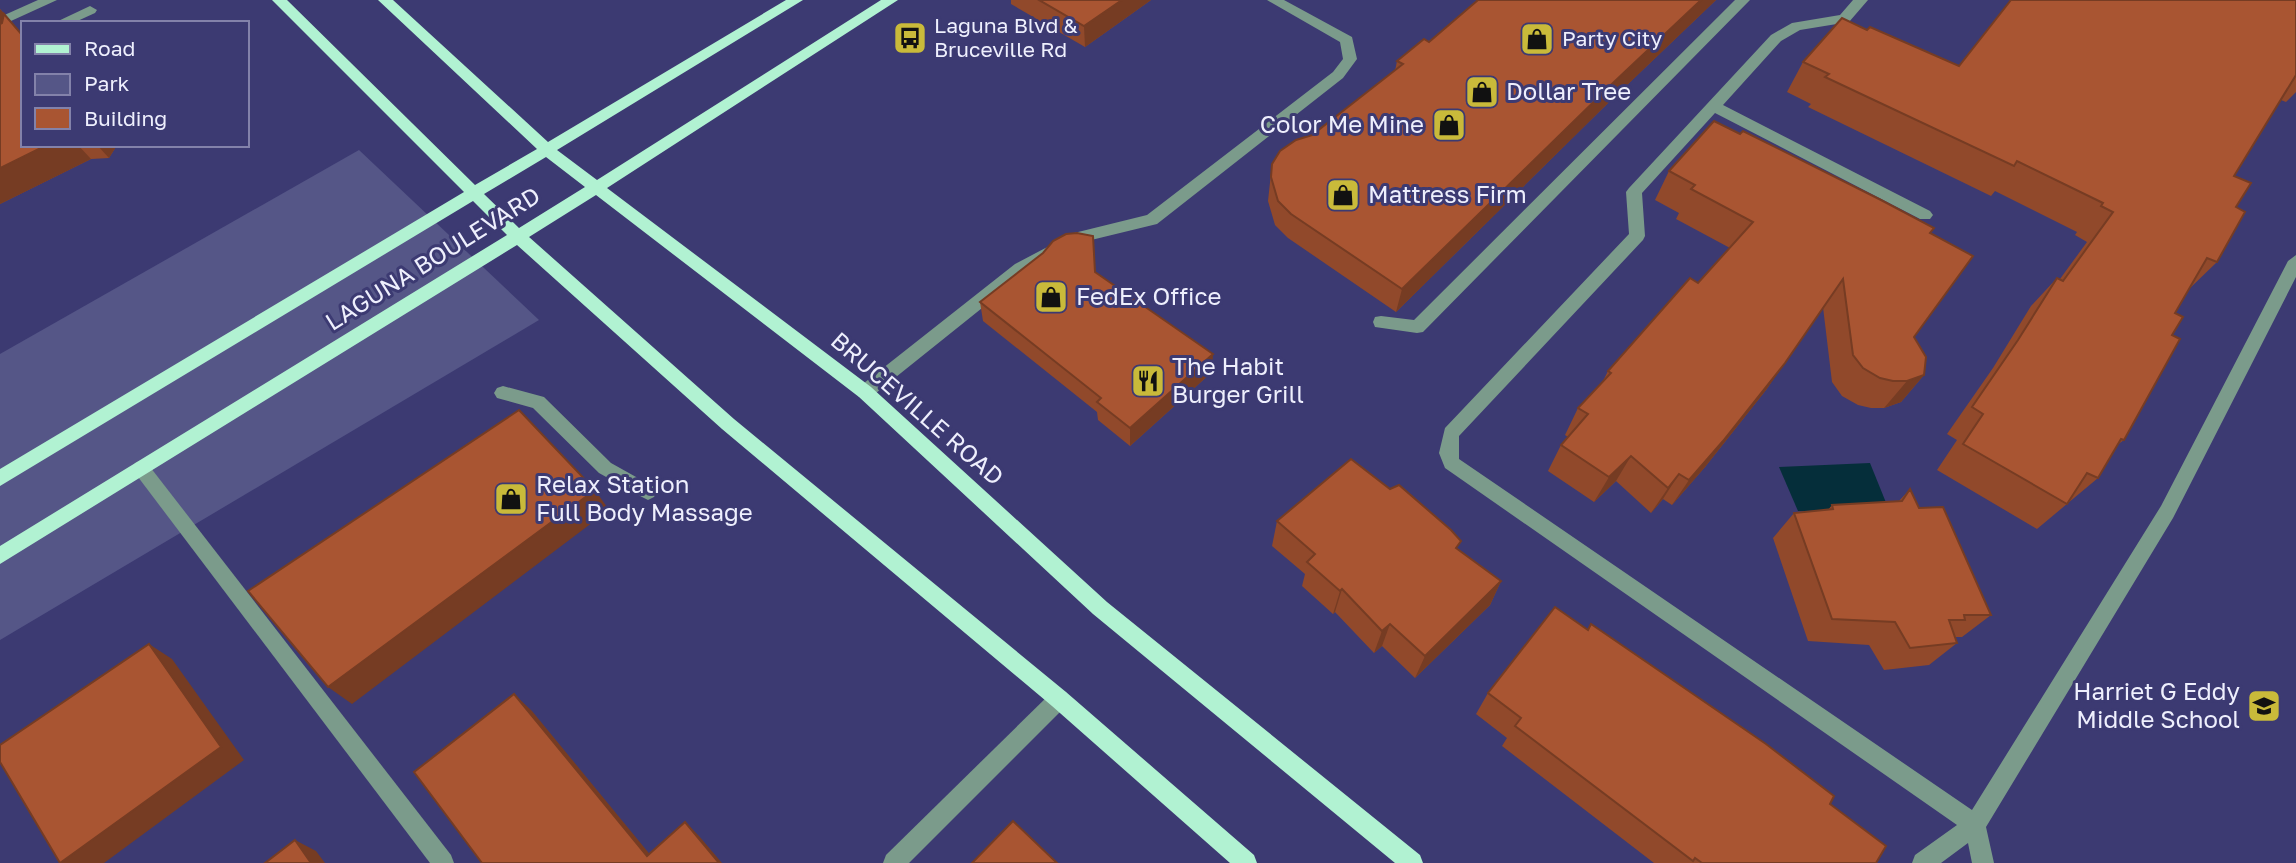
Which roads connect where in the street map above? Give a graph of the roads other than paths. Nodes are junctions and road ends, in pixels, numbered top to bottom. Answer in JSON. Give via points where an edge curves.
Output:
{"nodes":[{"id":1,"x":50,"y":0,"type":"edge"},
{"id":2,"x":279,"y":0,"type":"edge"},
{"id":3,"x":385,"y":0,"type":"edge"},
{"id":4,"x":796,"y":0,"type":"edge"},
{"id":5,"x":891,"y":0,"type":"edge"},
{"id":6,"x":1274,"y":0,"type":"edge"},
{"id":7,"x":1744,"y":0,"type":"edge"},
{"id":8,"x":1861,"y":0,"type":"edge"},
{"id":9,"x":90,"y":10,"type":"dead end"},
{"id":10,"x":65,"y":21,"type":"edge"},
{"id":11,"x":0,"y":22,"type":"edge"},
{"id":12,"x":1713,"y":106,"type":"junction"},
{"id":13,"x":547,"y":150,"type":"junction"},
{"id":14,"x":596,"y":188,"type":"junction"},
{"id":15,"x":474,"y":193,"type":"junction"},
{"id":16,"x":1925,"y":215,"type":"dead end"},
{"id":17,"x":516,"y":235,"type":"junction"},
{"id":18,"x":2296,"y":261,"type":"edge"},
{"id":19,"x":1381,"y":322,"type":"dead end"},
{"id":20,"x":865,"y":392,"type":"junction"},
{"id":21,"x":503,"y":393,"type":"dead end"},
{"id":22,"x":141,"y":468,"type":"junction"},
{"id":23,"x":0,"y":478,"type":"edge"},
{"id":24,"x":648,"y":492,"type":"dead end"},
{"id":25,"x":0,"y":556,"type":"edge"},
{"id":26,"x":1059,"y":699,"type":"junction"},
{"id":27,"x":1975,"y":825,"type":"junction"},
{"id":28,"x":443,"y":863,"type":"edge"},
{"id":29,"x":894,"y":863,"type":"edge"},
{"id":30,"x":1245,"y":863,"type":"edge"},
{"id":31,"x":1412,"y":863,"type":"edge"},
{"id":32,"x":1923,"y":863,"type":"edge"},
{"id":33,"x":1983,"y":863,"type":"edge"}],
"edges":[{"from":1,"to":11,"type":"street"},
{"from":2,"to":15,"type":"main road"},
{"from":3,"to":13,"type":"main road","name":"BRUCEVILLE ROAD"},
{"from":4,"to":13,"type":"main road","name":"LAGUNA BOULEVARD"},
{"from":5,"to":14,"type":"main road","name":"LAGUNA BOULEVARD"},
{"from":6,"to":20,"type":"street","via":[[1347,40],[1350,59],[1338,75],[1166,211],[1152,220],[1070,241],[1021,268]]},
{"from":7,"to":19,"type":"street","via":[[1417,327]]},
{"from":8,"to":12,"type":"street","via":[[1844,19],[1797,26],[1776,38]]},
{"from":9,"to":10,"type":"street"},
{"from":12,"to":16,"type":"street"},
{"from":12,"to":27,"type":"street","via":[[1634,192],[1637,236],[1451,433],[1451,463]]},
{"from":13,"to":14,"type":"main road","name":"BRUCEVILLE ROAD"},
{"from":13,"to":15,"type":"main road","name":"LAGUNA BOULEVARD"},
{"from":14,"to":17,"type":"main road","name":"LAGUNA BOULEVARD"},
{"from":14,"to":20,"type":"main road","name":"BRUCEVILLE ROAD"},
{"from":15,"to":17,"type":"main road"},
{"from":15,"to":23,"type":"main road","name":"LAGUNA BOULEVARD"},
{"from":17,"to":22,"type":"main road","name":"LAGUNA BOULEVARD"},
{"from":17,"to":26,"type":"main road","via":[[728,424]]},
{"from":18,"to":27,"type":"street","via":[[2167,512]]},
{"from":20,"to":31,"type":"main road","name":"BRUCEVILLE ROAD","via":[[1100,608]]},
{"from":21,"to":24,"type":"street","via":[[538,402],[606,468]]},
{"from":22,"to":25,"type":"main road","name":"LAGUNA BOULEVARD"},
{"from":22,"to":28,"type":"street"},
{"from":26,"to":29,"type":"street"},
{"from":26,"to":30,"type":"main road"},
{"from":27,"to":32,"type":"street"},
{"from":27,"to":33,"type":"street"}]}
